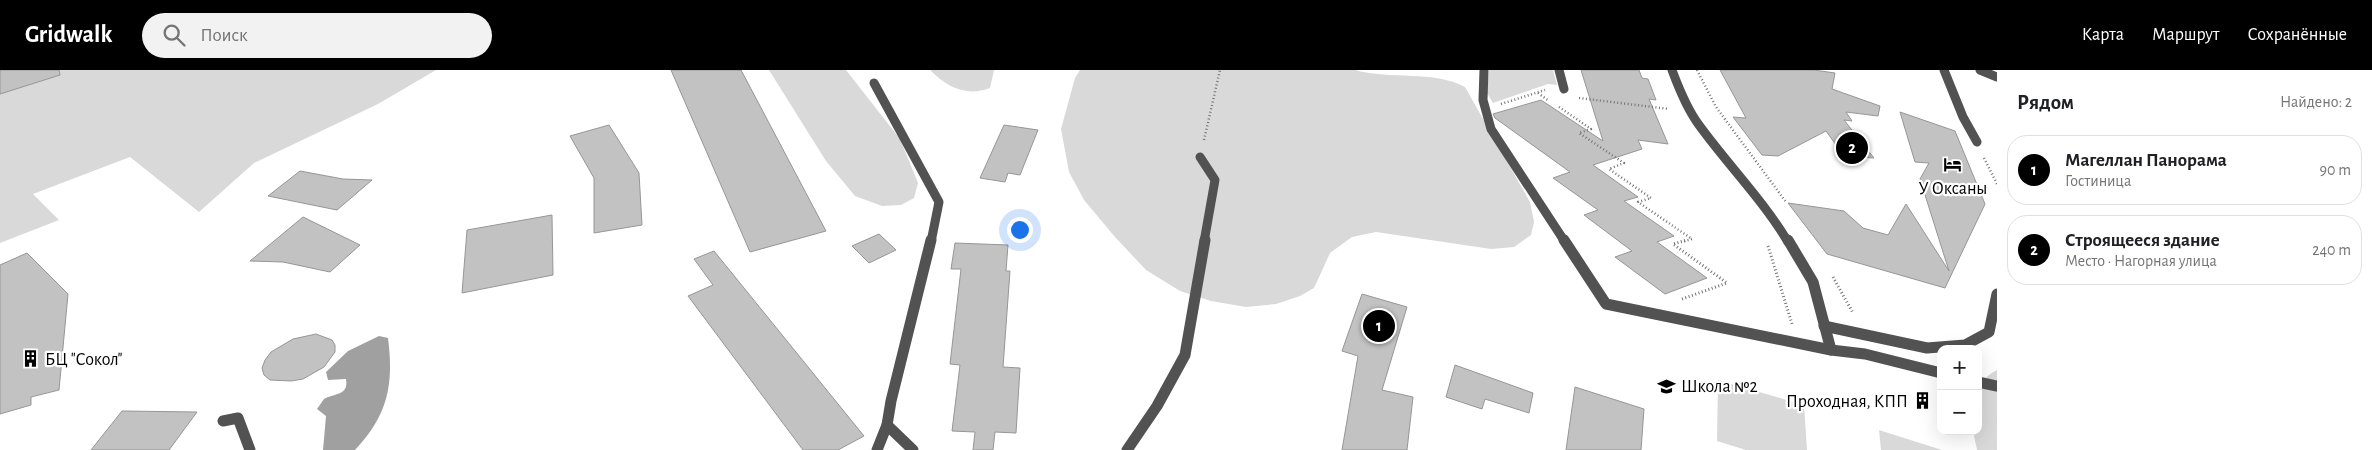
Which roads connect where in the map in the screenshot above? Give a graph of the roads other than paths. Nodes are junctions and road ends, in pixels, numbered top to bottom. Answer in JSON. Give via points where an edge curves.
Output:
{"nodes":[{"id":1,"x":1484,"y":70,"type":"edge"},
{"id":2,"x":1559,"y":70,"type":"edge"},
{"id":3,"x":1672,"y":70,"type":"edge"},
{"id":4,"x":1944,"y":70,"type":"edge"},
{"id":5,"x":1980,"y":70,"type":"edge"},
{"id":6,"x":1997,"y":77,"type":"edge"},
{"id":7,"x":874,"y":83,"type":"dead end"},
{"id":8,"x":1564,"y":89,"type":"road end"},
{"id":9,"x":1977,"y":142,"type":"dead end"},
{"id":10,"x":1200,"y":157,"type":"road end"},
{"id":11,"x":1997,"y":294,"type":"edge"},
{"id":12,"x":1824,"y":326,"type":"junction"},
{"id":13,"x":1831,"y":350,"type":"junction"},
{"id":14,"x":1937,"y":372,"type":"edge"},
{"id":15,"x":1982,"y":383,"type":"edge"},
{"id":16,"x":1997,"y":386,"type":"edge"},
{"id":17,"x":223,"y":421,"type":"dead end"},
{"id":18,"x":887,"y":425,"type":"junction"},
{"id":19,"x":250,"y":450,"type":"edge"},
{"id":20,"x":877,"y":450,"type":"edge"},
{"id":21,"x":913,"y":450,"type":"edge"},
{"id":22,"x":1127,"y":450,"type":"edge"}],
"edges":[{"from":1,"to":13,"type":"street","via":[[1484,110],[1491,129],[1606,304]]},
{"from":2,"to":8,"type":"street"},
{"from":3,"to":12,"type":"street","via":[[1698,124],[1777,223],[1813,282]]},
{"from":4,"to":9,"type":"street"},
{"from":5,"to":6,"type":"street"},
{"from":7,"to":18,"type":"street","via":[[938,202],[924,275]]},
{"from":10,"to":22,"type":"street","via":[[1215,180],[1185,355]]},
{"from":11,"to":12,"type":"street","via":[[1989,332],[1965,345],[1927,348]]},
{"from":12,"to":13,"type":"street"},
{"from":13,"to":14,"type":"street","via":[[1865,354]]},
{"from":15,"to":16,"type":"street"},
{"from":17,"to":19,"type":"street","via":[[238,418]]},
{"from":18,"to":20,"type":"street"},
{"from":18,"to":21,"type":"street"}]}
